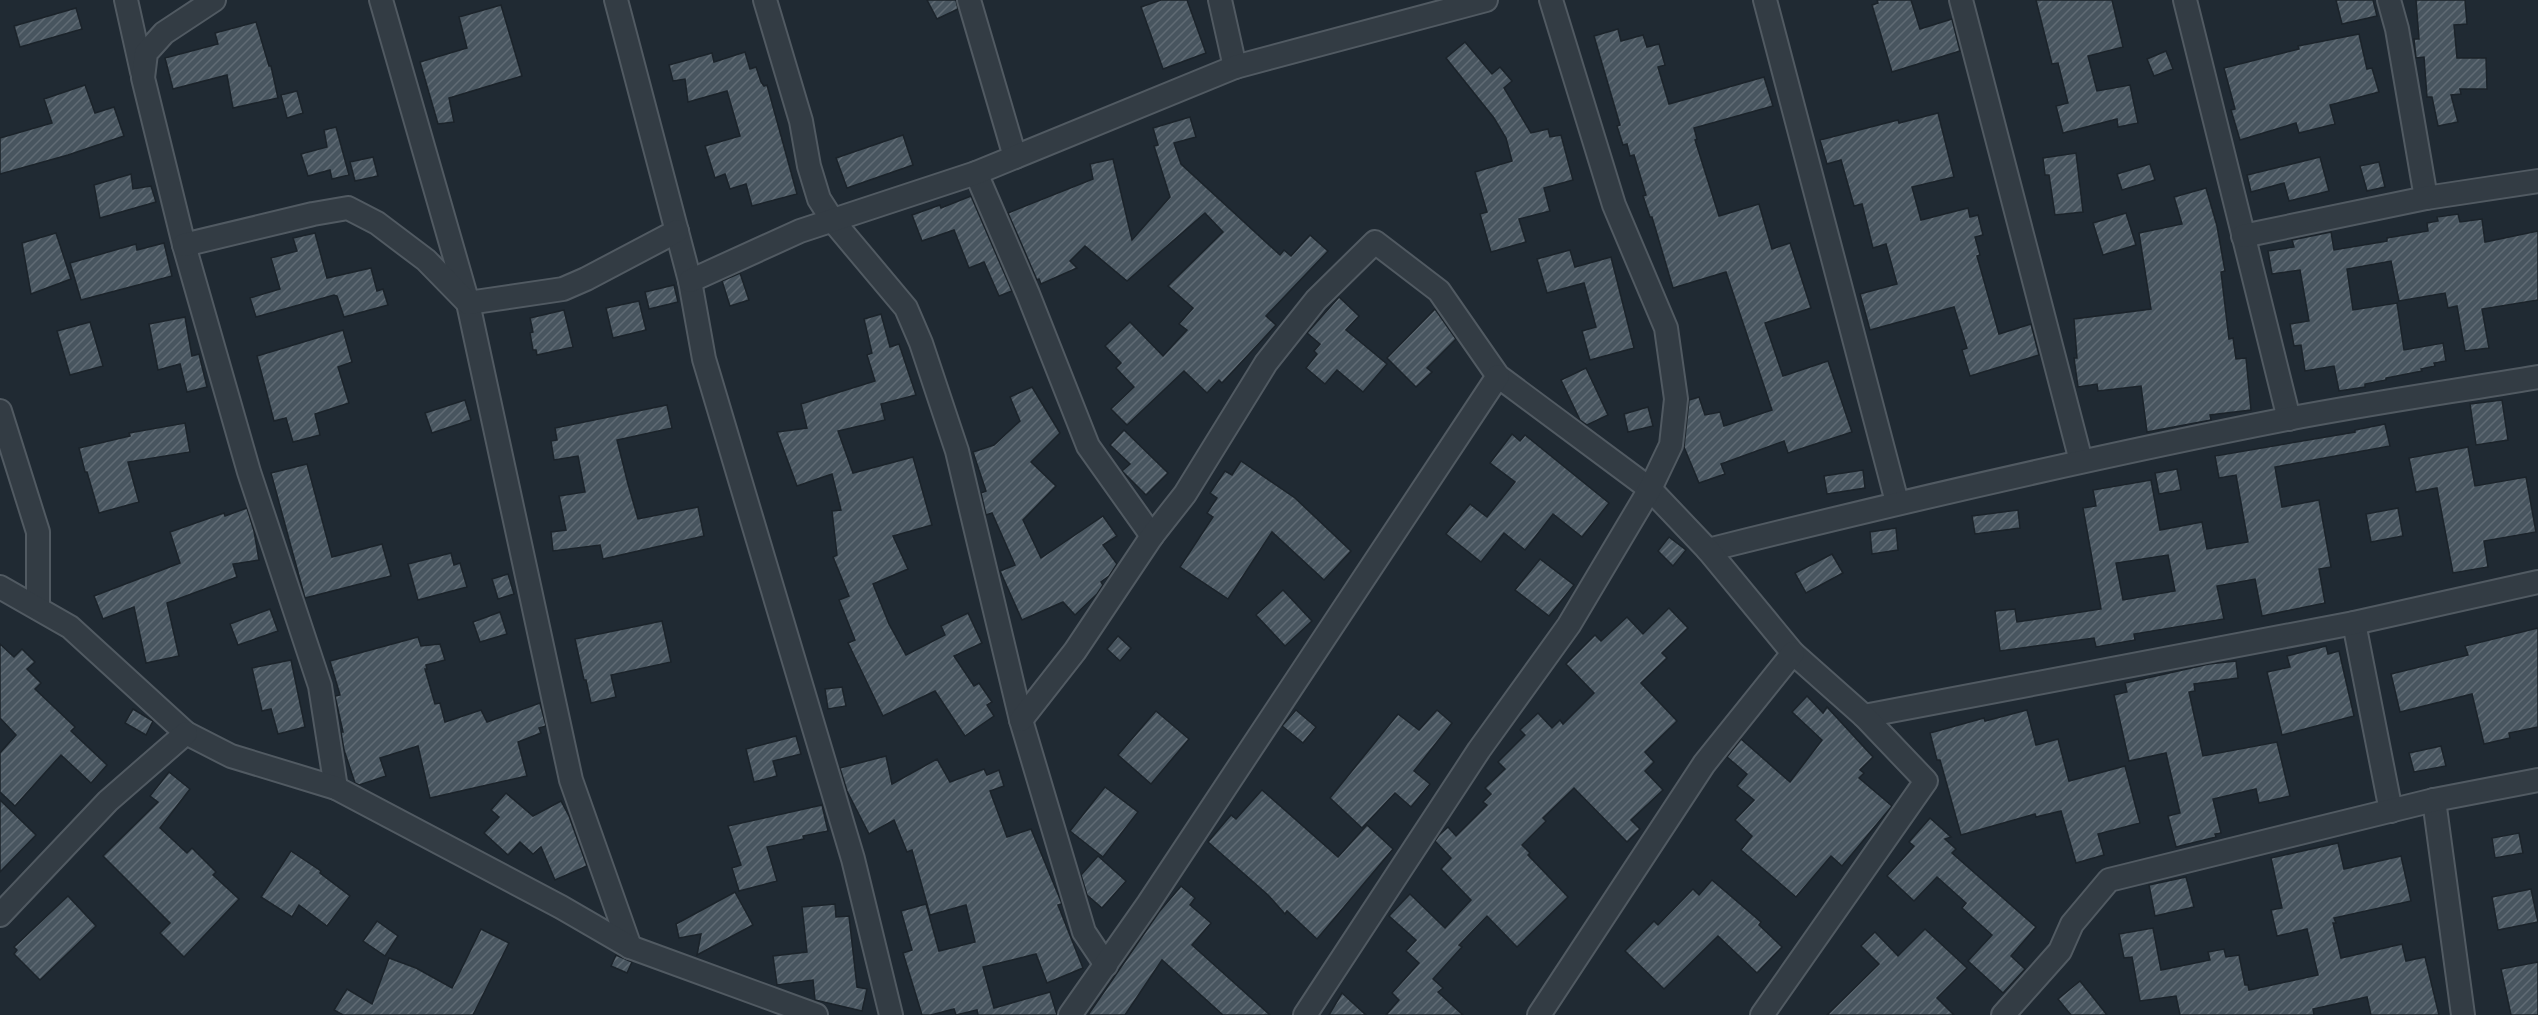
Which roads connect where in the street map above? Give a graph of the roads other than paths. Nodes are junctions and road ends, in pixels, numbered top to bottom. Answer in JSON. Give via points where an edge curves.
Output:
{"nodes":[{"id":1,"x":126,"y":0,"type":"edge"},
{"id":2,"x":214,"y":0,"type":"edge"},
{"id":3,"x":381,"y":0,"type":"edge"},
{"id":4,"x":616,"y":0,"type":"edge"},
{"id":5,"x":765,"y":0,"type":"edge"},
{"id":6,"x":969,"y":0,"type":"edge"},
{"id":7,"x":1220,"y":0,"type":"edge"},
{"id":8,"x":1486,"y":0,"type":"edge"},
{"id":9,"x":1551,"y":0,"type":"edge"},
{"id":10,"x":1766,"y":0,"type":"edge"},
{"id":11,"x":1961,"y":0,"type":"edge"},
{"id":12,"x":2185,"y":0,"type":"edge"},
{"id":13,"x":2389,"y":0,"type":"edge"},
{"id":14,"x":1235,"y":67,"type":"junction"},
{"id":15,"x":143,"y":78,"type":"junction"},
{"id":16,"x":1016,"y":157,"type":"junction"},
{"id":17,"x":976,"y":173,"type":"junction"},
{"id":18,"x":2538,"y":182,"type":"edge"},
{"id":19,"x":2426,"y":198,"type":"junction"},
{"id":20,"x":833,"y":220,"type":"junction"},
{"id":21,"x":677,"y":231,"type":"junction"},
{"id":22,"x":2243,"y":236,"type":"junction"},
{"id":23,"x":184,"y":245,"type":"junction"},
{"id":24,"x":690,"y":281,"type":"junction"},
{"id":25,"x":468,"y":303,"type":"junction"},
{"id":26,"x":1498,"y":376,"type":"junction"},
{"id":27,"x":2538,"y":377,"type":"edge"},
{"id":28,"x":0,"y":411,"type":"edge"},
{"id":29,"x":2289,"y":419,"type":"junction"},
{"id":30,"x":2081,"y":461,"type":"junction"},
{"id":31,"x":1650,"y":489,"type":"junction"},
{"id":32,"x":1897,"y":502,"type":"junction"},
{"id":33,"x":1152,"y":536,"type":"junction"},
{"id":34,"x":1708,"y":550,"type":"junction"},
{"id":35,"x":2538,"y":582,"type":"edge"},
{"id":36,"x":0,"y":588,"type":"edge"},
{"id":37,"x":39,"y":608,"type":"junction"},
{"id":38,"x":2354,"y":623,"type":"junction"},
{"id":39,"x":1793,"y":653,"type":"junction"},
{"id":40,"x":1864,"y":716,"type":"junction"},
{"id":41,"x":1021,"y":720,"type":"junction"},
{"id":42,"x":186,"y":733,"type":"junction"},
{"id":43,"x":2538,"y":780,"type":"edge"},
{"id":44,"x":336,"y":788,"type":"junction"},
{"id":45,"x":2434,"y":800,"type":"junction"},
{"id":46,"x":2391,"y":811,"type":"junction"},
{"id":47,"x":0,"y":915,"type":"edge"},
{"id":48,"x":630,"y":947,"type":"junction"},
{"id":49,"x":1106,"y":965,"type":"junction"},
{"id":50,"x":816,"y":1015,"type":"edge"},
{"id":51,"x":891,"y":1015,"type":"edge"},
{"id":52,"x":1070,"y":1015,"type":"edge"},
{"id":53,"x":1305,"y":1015,"type":"edge"},
{"id":54,"x":1539,"y":1015,"type":"edge"},
{"id":55,"x":1762,"y":1015,"type":"edge"},
{"id":56,"x":2003,"y":1015,"type":"edge"},
{"id":57,"x":2463,"y":1015,"type":"edge"}],
"edges":[{"from":1,"to":15,"type":"street"},
{"from":2,"to":15,"type":"street","via":[[164,33],[146,52]]},
{"from":3,"to":25,"type":"street"},
{"from":4,"to":21,"type":"street"},
{"from":5,"to":20,"type":"street","via":[[801,121],[819,199]]},
{"from":6,"to":16,"type":"street"},
{"from":7,"to":14,"type":"street"},
{"from":8,"to":14,"type":"street"},
{"from":9,"to":31,"type":"street","via":[[1614,205],[1666,328],[1676,399],[1671,445]]},
{"from":10,"to":32,"type":"street"},
{"from":11,"to":30,"type":"street"},
{"from":12,"to":22,"type":"street"},
{"from":13,"to":19,"type":"street"},
{"from":14,"to":16,"type":"street"},
{"from":15,"to":23,"type":"street"},
{"from":16,"to":17,"type":"street"},
{"from":17,"to":20,"type":"street"},
{"from":17,"to":33,"type":"street","via":[[1088,446]]},
{"from":18,"to":19,"type":"street"},
{"from":19,"to":22,"type":"street"},
{"from":20,"to":24,"type":"street"},
{"from":20,"to":41,"type":"street","via":[[906,308],[921,343],[957,451]]},
{"from":21,"to":24,"type":"street"},
{"from":21,"to":25,"type":"street","via":[[563,289]]},
{"from":22,"to":29,"type":"street"},
{"from":23,"to":25,"type":"street","via":[[348,208],[377,223],[426,260]]},
{"from":23,"to":44,"type":"street","via":[[249,472],[320,686]]},
{"from":24,"to":51,"type":"street","via":[[704,358],[853,859]]},
{"from":25,"to":48,"type":"street","via":[[571,780]]},
{"from":26,"to":31,"type":"street"},
{"from":26,"to":33,"type":"street","via":[[1439,291],[1375,242],[1316,300],[1266,363],[1185,494]]},
{"from":26,"to":49,"type":"street"},
{"from":27,"to":29,"type":"street"},
{"from":28,"to":37,"type":"street","via":[[38,532]]},
{"from":29,"to":30,"type":"street"},
{"from":30,"to":32,"type":"street"},
{"from":31,"to":34,"type":"street"},
{"from":31,"to":53,"type":"street","via":[[1569,625],[1479,750]]},
{"from":32,"to":34,"type":"street"},
{"from":33,"to":41,"type":"street","via":[[1075,651]]},
{"from":34,"to":39,"type":"street"},
{"from":35,"to":38,"type":"street"},
{"from":36,"to":37,"type":"street"},
{"from":37,"to":42,"type":"street","via":[[70,627]]},
{"from":38,"to":40,"type":"street"},
{"from":38,"to":46,"type":"street"},
{"from":39,"to":40,"type":"street"},
{"from":39,"to":54,"type":"street","via":[[1704,764]]},
{"from":40,"to":55,"type":"street","via":[[1926,781]]},
{"from":41,"to":49,"type":"street","via":[[1084,932]]},
{"from":42,"to":44,"type":"street","via":[[231,756]]},
{"from":42,"to":47,"type":"street","via":[[108,801]]},
{"from":43,"to":45,"type":"street"},
{"from":44,"to":48,"type":"street"},
{"from":45,"to":46,"type":"street"},
{"from":45,"to":57,"type":"street"},
{"from":46,"to":56,"type":"street","via":[[2109,880],[2072,924],[2060,951]]},
{"from":48,"to":50,"type":"street"},
{"from":49,"to":52,"type":"street"}]}
